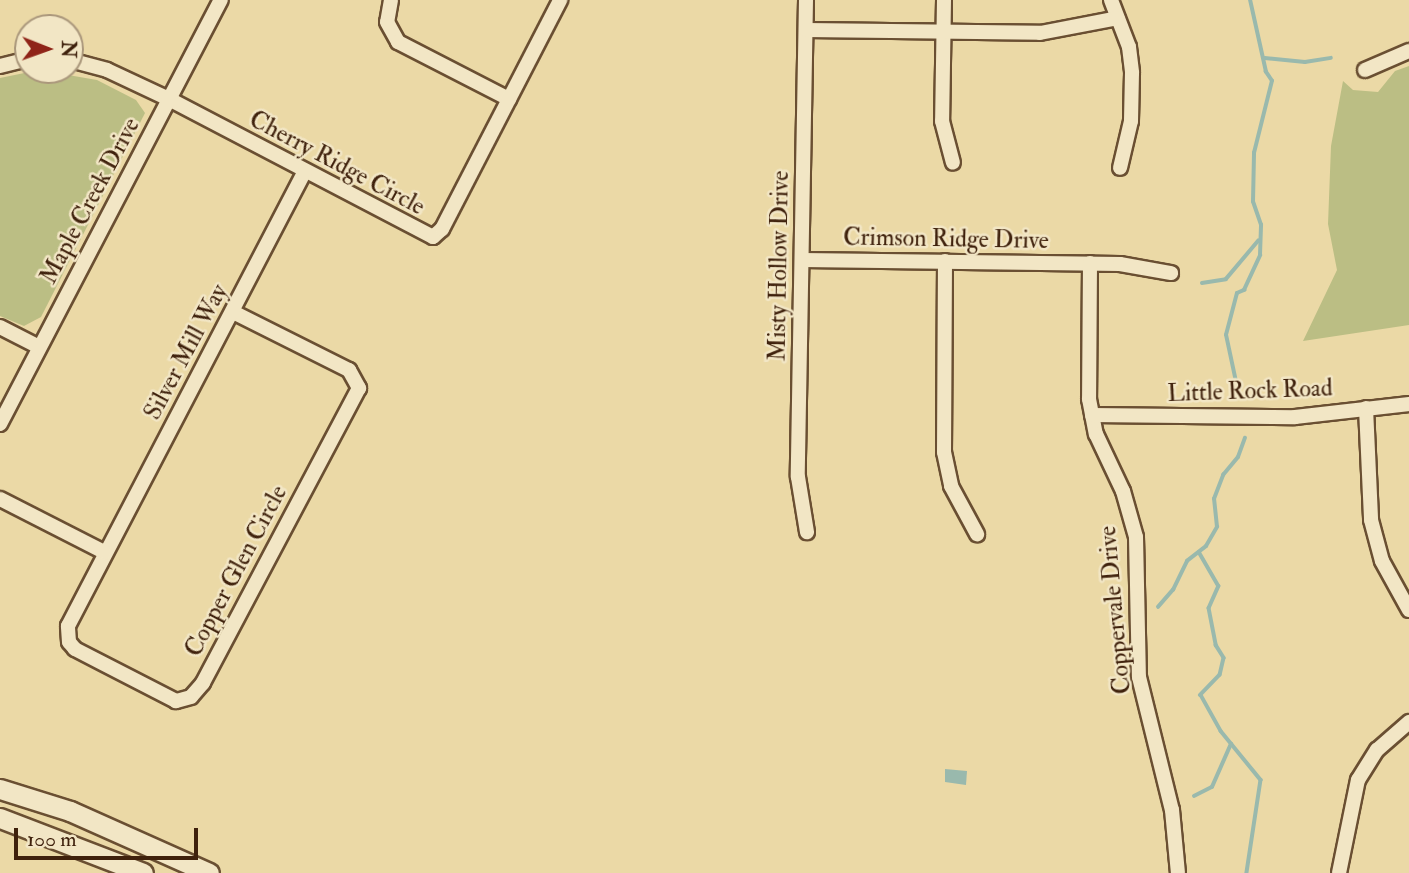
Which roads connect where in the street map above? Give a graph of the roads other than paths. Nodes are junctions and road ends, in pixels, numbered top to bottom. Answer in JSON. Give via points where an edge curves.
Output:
{"nodes":[{"id":1,"x":221,"y":0,"type":"edge"},
{"id":2,"x":391,"y":0,"type":"edge"},
{"id":3,"x":560,"y":0,"type":"edge"},
{"id":4,"x":806,"y":0,"type":"edge"},
{"id":5,"x":944,"y":0,"type":"edge"},
{"id":6,"x":1111,"y":0,"type":"edge"},
{"id":7,"x":1118,"y":18,"type":"junction"},
{"id":8,"x":806,"y":30,"type":"junction"},
{"id":9,"x":943,"y":32,"type":"junction"},
{"id":10,"x":1409,"y":51,"type":"edge"},
{"id":11,"x":84,"y":64,"type":"edge"},
{"id":12,"x":1365,"y":70,"type":"dead end"},
{"id":13,"x":169,"y":99,"type":"junction"},
{"id":14,"x":509,"y":99,"type":"junction"},
{"id":15,"x":953,"y":163,"type":"dead end"},
{"id":16,"x":1120,"y":168,"type":"dead end"},
{"id":17,"x":305,"y":171,"type":"junction"},
{"id":18,"x":802,"y":260,"type":"junction"},
{"id":19,"x":946,"y":261,"type":"junction"},
{"id":20,"x":1090,"y":263,"type":"junction"},
{"id":21,"x":1171,"y":273,"type":"dead end"},
{"id":22,"x":233,"y":312,"type":"junction"},
{"id":23,"x":0,"y":327,"type":"edge"},
{"id":24,"x":39,"y":347,"type":"junction"},
{"id":25,"x":1409,"y":404,"type":"edge"},
{"id":26,"x":1366,"y":408,"type":"junction"},
{"id":27,"x":1092,"y":415,"type":"junction"},
{"id":28,"x":0,"y":424,"type":"edge"},
{"id":29,"x":0,"y":499,"type":"edge"},
{"id":30,"x":807,"y":532,"type":"dead end"},
{"id":31,"x":977,"y":534,"type":"dead end"},
{"id":32,"x":104,"y":552,"type":"junction"},
{"id":33,"x":1409,"y":610,"type":"edge"},
{"id":34,"x":1409,"y":723,"type":"edge"},
{"id":35,"x":0,"y":789,"type":"edge"},
{"id":36,"x":0,"y":818,"type":"edge"},
{"id":37,"x":144,"y":873,"type":"edge"},
{"id":38,"x":209,"y":873,"type":"edge"},
{"id":39,"x":1178,"y":873,"type":"edge"},
{"id":40,"x":1339,"y":873,"type":"edge"}],
"edges":[{"from":1,"to":13,"type":"street","name":"Maple Creek Drive"},
{"from":2,"to":14,"type":"street","via":[[387,22],[398,42]]},
{"from":3,"to":14,"type":"street","name":"Cherry Ridge Circle"},
{"from":4,"to":8,"type":"street","name":"Misty Hollow Drive"},
{"from":5,"to":9,"type":"street"},
{"from":6,"to":7,"type":"street"},
{"from":7,"to":9,"type":"street","via":[[1063,32]]},
{"from":7,"to":16,"type":"street","via":[[1129,47],[1133,98]]},
{"from":8,"to":9,"type":"street"},
{"from":8,"to":18,"type":"street","name":"Misty Hollow Drive"},
{"from":9,"to":15,"type":"street","via":[[942,121]]},
{"from":10,"to":12,"type":"street"},
{"from":11,"to":13,"type":"street","name":"Cherry Ridge Circle"},
{"from":13,"to":17,"type":"street","name":"Cherry Ridge Circle"},
{"from":13,"to":24,"type":"street","name":"Maple Creek Drive"},
{"from":14,"to":17,"type":"street","name":"Cherry Ridge Circle","via":[[442,229],[433,237]]},
{"from":17,"to":22,"type":"street","name":"Silver Mill Way"},
{"from":18,"to":19,"type":"street","name":"Crimson Ridge Drive"},
{"from":18,"to":30,"type":"street","name":"Misty Hollow Drive","via":[[798,477]]},
{"from":19,"to":20,"type":"street","name":"Crimson Ridge Drive"},
{"from":19,"to":31,"type":"street","via":[[943,444],[951,486]]},
{"from":20,"to":21,"type":"street","name":"Crimson Ridge Drive","via":[[1135,265]]},
{"from":20,"to":27,"type":"street","name":"Coppervale Drive"},
{"from":22,"to":32,"type":"street","name":"Silver Mill Way"},
{"from":22,"to":32,"type":"street","name":"Copper Glen Circle","via":[[349,370],[359,388],[191,697],[169,700],[69,642],[68,626]]},
{"from":23,"to":24,"type":"street"},
{"from":24,"to":28,"type":"street","name":"Maple Creek Drive"},
{"from":25,"to":26,"type":"street","name":"Little Rock Road"},
{"from":26,"to":27,"type":"street","name":"Little Rock Road","via":[[1283,418]]},
{"from":26,"to":33,"type":"street","via":[[1371,520],[1382,561]]},
{"from":27,"to":39,"type":"street","name":"Coppervale Drive","via":[[1136,537],[1139,677],[1172,810]]},
{"from":29,"to":32,"type":"street"},
{"from":34,"to":40,"type":"street","via":[[1377,750],[1359,780]]},
{"from":35,"to":38,"type":"main road","via":[[70,811]]},
{"from":36,"to":37,"type":"main road"}]}
